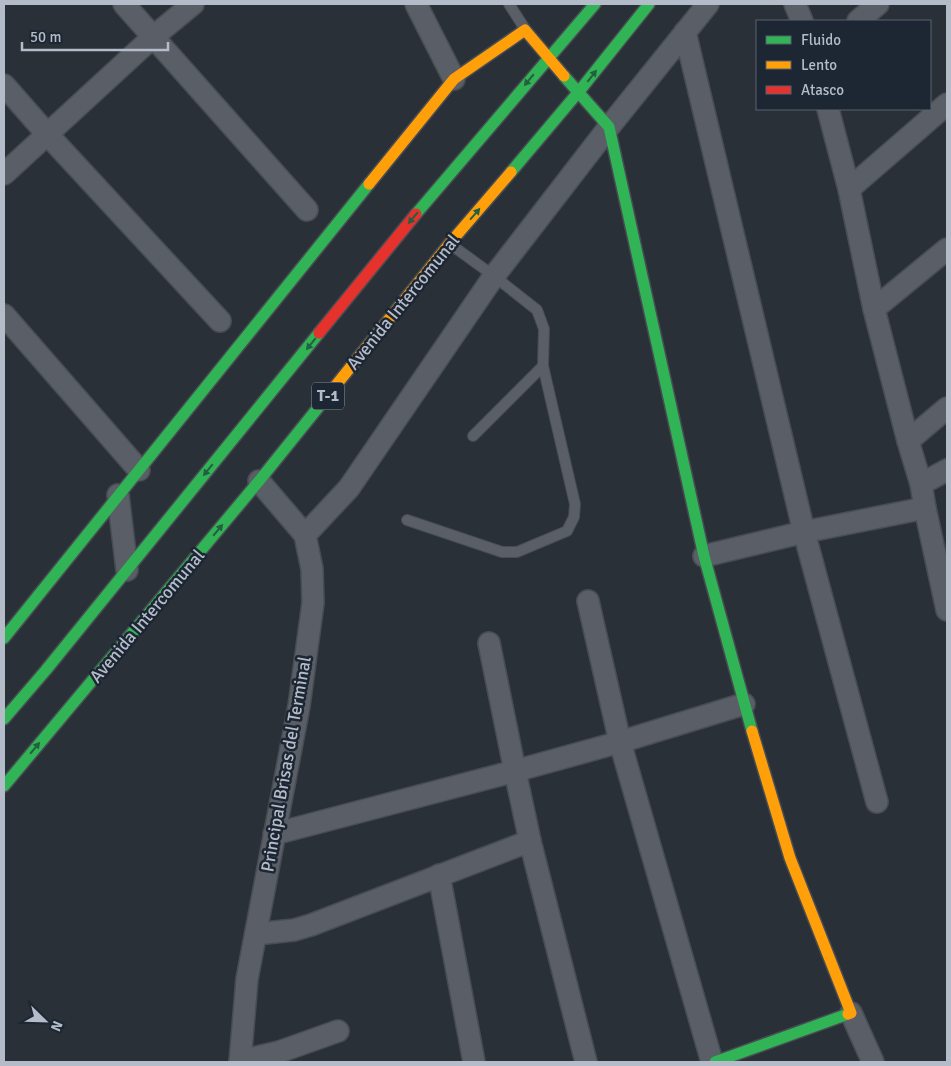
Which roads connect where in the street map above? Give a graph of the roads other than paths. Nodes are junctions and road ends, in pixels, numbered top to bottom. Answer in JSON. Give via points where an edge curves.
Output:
{"nodes":[{"id":1,"x":124,"y":4,"type":"edge"},
{"id":2,"x":193,"y":4,"type":"edge"},
{"id":3,"x":416,"y":4,"type":"edge"},
{"id":4,"x":509,"y":4,"type":"edge"},
{"id":5,"x":596,"y":4,"type":"edge"},
{"id":6,"x":649,"y":4,"type":"edge"},
{"id":7,"x":708,"y":4,"type":"edge"},
{"id":8,"x":796,"y":4,"type":"edge"},
{"id":9,"x":878,"y":4,"type":"edge"},
{"id":10,"x":802,"y":20,"type":"edge"},
{"id":11,"x":859,"y":20,"type":"edge"},
{"id":12,"x":525,"y":30,"type":"junction"},
{"id":13,"x":684,"y":32,"type":"junction"},
{"id":14,"x":153,"y":37,"type":"junction"},
{"id":15,"x":548,"y":58,"type":"junction"},
{"id":16,"x":454,"y":79,"type":"junction"},
{"id":17,"x":4,"y":84,"type":"edge"},
{"id":18,"x":578,"y":94,"type":"junction"},
{"id":19,"x":947,"y":104,"type":"edge"},
{"id":20,"x":828,"y":110,"type":"edge"},
{"id":21,"x":609,"y":127,"type":"junction"},
{"id":22,"x":47,"y":134,"type":"junction"},
{"id":23,"x":4,"y":174,"type":"edge"},
{"id":24,"x":848,"y":189,"type":"junction"},
{"id":25,"x":307,"y":210,"type":"dead end"},
{"id":26,"x":450,"y":243,"type":"junction"},
{"id":27,"x":947,"y":249,"type":"edge"},
{"id":28,"x":494,"y":276,"type":"junction"},
{"id":29,"x":874,"y":309,"type":"junction"},
{"id":30,"x":4,"y":315,"type":"edge"},
{"id":31,"x":220,"y":321,"type":"dead end"},
{"id":32,"x":543,"y":366,"type":"junction"},
{"id":33,"x":947,"y":408,"type":"edge"},
{"id":34,"x":473,"y":436,"type":"dead end"},
{"id":35,"x":908,"y":441,"type":"junction"},
{"id":36,"x":140,"y":470,"type":"junction"},
{"id":37,"x":947,"y":470,"type":"edge"},
{"id":38,"x":260,"y":481,"type":"junction"},
{"id":39,"x":921,"y":484,"type":"junction"},
{"id":40,"x":118,"y":495,"type":"junction"},
{"id":41,"x":925,"y":508,"type":"junction"},
{"id":42,"x":407,"y":520,"type":"dead end"},
{"id":43,"x":804,"y":532,"type":"junction"},
{"id":44,"x":304,"y":535,"type":"junction"},
{"id":45,"x":704,"y":556,"type":"junction"},
{"id":46,"x":127,"y":570,"type":"junction"},
{"id":47,"x":588,"y":601,"type":"dead end"},
{"id":48,"x":947,"y":610,"type":"edge"},
{"id":49,"x":4,"y":638,"type":"edge"},
{"id":50,"x":490,"y":643,"type":"dead end"},
{"id":51,"x":744,"y":704,"type":"junction"},
{"id":52,"x":4,"y":719,"type":"edge"},
{"id":53,"x":620,"y":742,"type":"junction"},
{"id":54,"x":515,"y":771,"type":"junction"},
{"id":55,"x":4,"y":786,"type":"edge"},
{"id":56,"x":877,"y":802,"type":"dead end"},
{"id":57,"x":274,"y":834,"type":"junction"},
{"id":58,"x":530,"y":841,"type":"junction"},
{"id":59,"x":439,"y":875,"type":"junction"},
{"id":60,"x":256,"y":934,"type":"junction"},
{"id":61,"x":851,"y":1013,"type":"junction"},
{"id":62,"x":338,"y":1030,"type":"dead end"},
{"id":63,"x":240,"y":1062,"type":"edge"},
{"id":64,"x":474,"y":1062,"type":"edge"},
{"id":65,"x":586,"y":1062,"type":"edge"},
{"id":66,"x":714,"y":1062,"type":"edge"},
{"id":67,"x":873,"y":1062,"type":"edge"}],
"edges":[{"from":1,"to":14,"type":"street"},
{"from":2,"to":14,"type":"street"},
{"from":3,"to":16,"type":"street"},
{"from":4,"to":12,"type":"lane"},
{"from":5,"to":15,"type":"street","number":"T-1"},
{"from":18,"to":6,"type":"street","name":"Avenida Intercomunal","number":"T-1","one_way":true},
{"from":7,"to":13,"type":"street"},
{"from":8,"to":10,"type":"street"},
{"from":9,"to":11,"type":"street"},
{"from":12,"to":15,"type":"street"},
{"from":12,"to":16,"type":"street"},
{"from":13,"to":21,"type":"street"},
{"from":13,"to":43,"type":"street"},
{"from":14,"to":22,"type":"street"},
{"from":14,"to":25,"type":"street"},
{"from":15,"to":18,"type":"street"},
{"from":15,"to":46,"type":"street","number":"T-1","one_way":true,"via":[[410,221]]},
{"from":16,"to":36,"type":"street"},
{"from":17,"to":22,"type":"street"},
{"from":18,"to":21,"type":"street"},
{"from":26,"to":18,"type":"street","name":"Avenida Intercomunal","number":"T-1","one_way":true},
{"from":19,"to":24,"type":"street"},
{"from":20,"to":24,"type":"street"},
{"from":21,"to":28,"type":"street"},
{"from":21,"to":45,"type":"street"},
{"from":22,"to":23,"type":"street"},
{"from":22,"to":31,"type":"street"},
{"from":24,"to":29,"type":"street"},
{"from":26,"to":28,"type":"lane"},
{"from":26,"to":38,"type":"street","name":"Avenida Intercomunal","number":"T-1"},
{"from":27,"to":29,"type":"street"},
{"from":28,"to":32,"type":"lane","via":[[537,310],[544,329]]},
{"from":28,"to":44,"type":"street","via":[[349,488]]},
{"from":29,"to":35,"type":"street"},
{"from":30,"to":36,"type":"street"},
{"from":32,"to":34,"type":"lane"},
{"from":32,"to":42,"type":"lane","via":[[576,504],[567,531],[517,552],[502,552]]},
{"from":33,"to":35,"type":"street"},
{"from":35,"to":39,"type":"street"},
{"from":36,"to":40,"type":"street"},
{"from":37,"to":39,"type":"street"},
{"from":38,"to":44,"type":"street","name":"Principal Brisas del Terminal"},
{"from":55,"to":38,"type":"street","name":"Avenida Intercomunal","number":"T-1","one_way":true},
{"from":39,"to":41,"type":"street"},
{"from":40,"to":46,"type":"street"},
{"from":40,"to":49,"type":"street"},
{"from":41,"to":43,"type":"street"},
{"from":41,"to":48,"type":"street"},
{"from":43,"to":45,"type":"street"},
{"from":43,"to":56,"type":"street"},
{"from":44,"to":57,"type":"street","name":"Principal Brisas del Terminal","via":[[312,569],[314,603],[299,706]]},
{"from":45,"to":51,"type":"street"},
{"from":46,"to":52,"type":"street","number":"T-1"},
{"from":47,"to":53,"type":"street"},
{"from":50,"to":54,"type":"street"},
{"from":51,"to":53,"type":"street"},
{"from":51,"to":61,"type":"street","via":[[790,858]]},
{"from":53,"to":54,"type":"street"},
{"from":53,"to":66,"type":"street"},
{"from":54,"to":57,"type":"street"},
{"from":54,"to":58,"type":"street"},
{"from":57,"to":60,"type":"street","name":"Principal Brisas del Terminal"},
{"from":58,"to":59,"type":"street"},
{"from":58,"to":65,"type":"street"},
{"from":59,"to":60,"type":"street","via":[[311,925]]},
{"from":59,"to":64,"type":"street"},
{"from":60,"to":63,"type":"street","name":"Principal Brisas del Terminal","via":[[247,979]]},
{"from":61,"to":66,"type":"street"},
{"from":61,"to":67,"type":"street"},
{"from":62,"to":63,"type":"street","via":[[279,1052]]}]}
